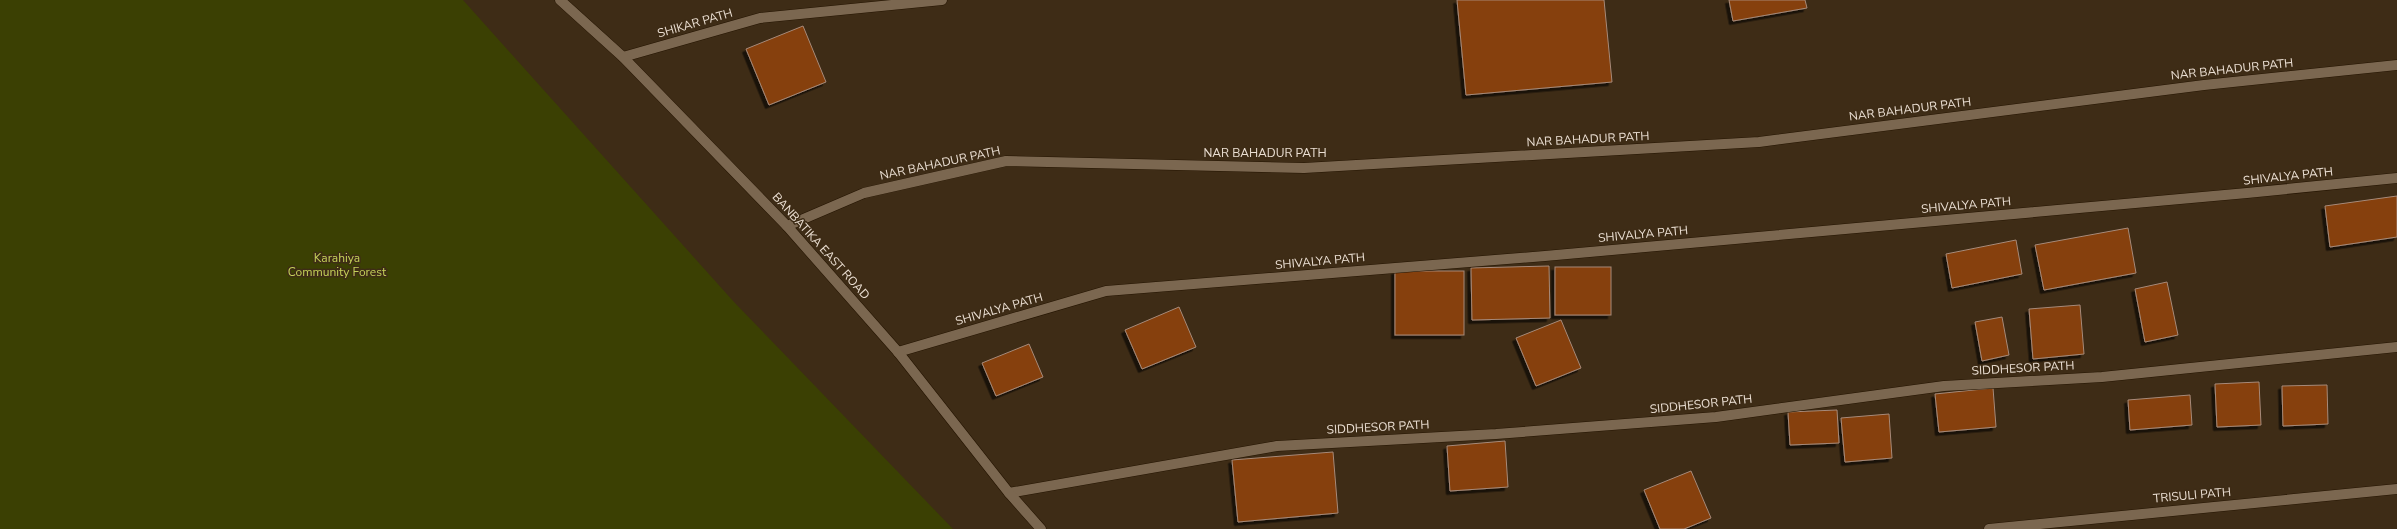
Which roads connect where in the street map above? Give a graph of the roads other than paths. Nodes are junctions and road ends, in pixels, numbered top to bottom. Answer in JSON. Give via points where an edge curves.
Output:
{"nodes":[{"id":1,"x":560,"y":0,"type":"edge"},
{"id":2,"x":942,"y":0,"type":"edge"},
{"id":3,"x":623,"y":57,"type":"junction"},
{"id":4,"x":2397,"y":65,"type":"edge"},
{"id":5,"x":2397,"y":178,"type":"edge"},
{"id":6,"x":787,"y":226,"type":"junction"},
{"id":7,"x":2397,"y":347,"type":"edge"},
{"id":8,"x":898,"y":352,"type":"junction"},
{"id":9,"x":2397,"y":489,"type":"edge"},
{"id":10,"x":1009,"y":493,"type":"junction"},
{"id":11,"x":1041,"y":529,"type":"edge"},
{"id":12,"x":1990,"y":529,"type":"edge"}],
"edges":[{"from":1,"to":3,"type":"street","name":"BANBATIKA EAST ROAD"},
{"from":2,"to":3,"type":"street","name":"SHIKAR PATH","via":[[760,18]]},
{"from":3,"to":6,"type":"street","name":"BANBATIKA EAST ROAD"},
{"from":4,"to":6,"type":"street","name":"NAR BAHADUR PATH","via":[[2204,85],[1759,142],[1304,168],[1006,161],[864,193]]},
{"from":5,"to":8,"type":"street","name":"SHIVALYA PATH","via":[[2247,194],[1106,291]]},
{"from":6,"to":8,"type":"street","name":"BANBATIKA EAST ROAD"},
{"from":7,"to":10,"type":"street","name":"SIDDHESOR PATH","via":[[2102,377],[1944,386],[1716,417],[1277,446]]},
{"from":8,"to":10,"type":"street","name":"BANBATIKA EAST ROAD"},
{"from":9,"to":12,"type":"street","name":"TRISULI PATH"},
{"from":10,"to":11,"type":"street","name":"BANBATIKA EAST ROAD"}]}
